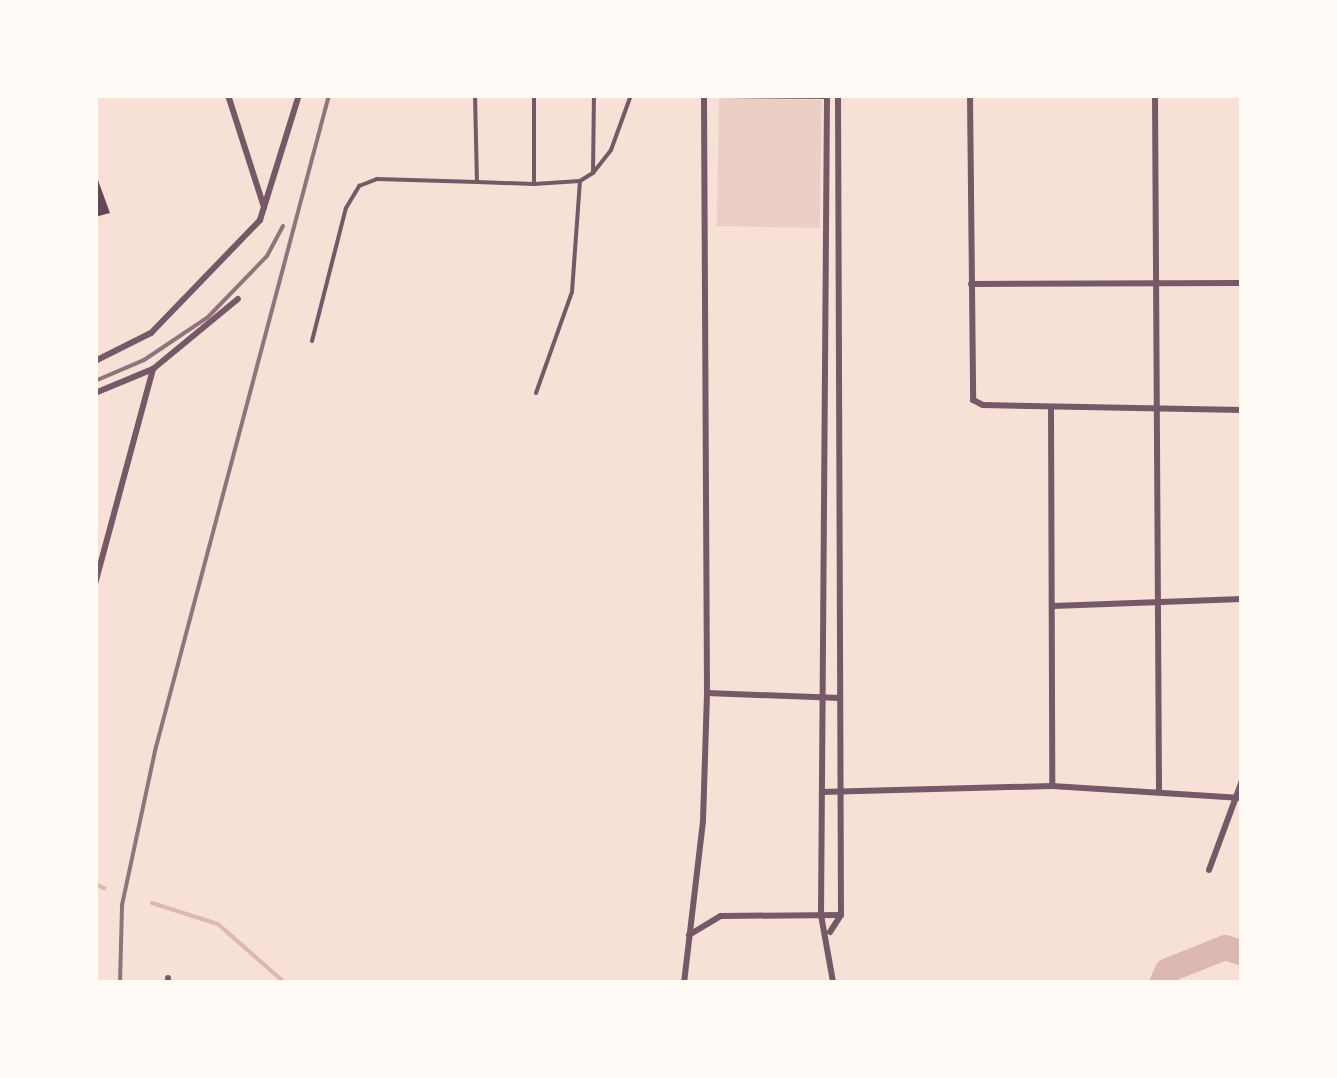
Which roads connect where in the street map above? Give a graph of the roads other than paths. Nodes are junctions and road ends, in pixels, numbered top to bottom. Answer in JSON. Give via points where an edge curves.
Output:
{"nodes":[{"id":1,"x":228,"y":95,"type":"edge"},
{"id":2,"x":299,"y":95,"type":"edge"},
{"id":3,"x":474,"y":95,"type":"edge"},
{"id":4,"x":534,"y":95,"type":"edge"},
{"id":5,"x":594,"y":95,"type":"edge"},
{"id":6,"x":631,"y":95,"type":"edge"},
{"id":7,"x":704,"y":95,"type":"edge"},
{"id":8,"x":726,"y":95,"type":"edge"},
{"id":9,"x":826,"y":95,"type":"edge"},
{"id":10,"x":877,"y":95,"type":"edge"},
{"id":11,"x":1155,"y":95,"type":"edge"},
{"id":12,"x":840,"y":96,"type":"edge"},
{"id":13,"x":970,"y":96,"type":"edge"},
{"id":14,"x":593,"y":173,"type":"junction"},
{"id":15,"x":580,"y":181,"type":"junction"},
{"id":16,"x":477,"y":182,"type":"junction"},
{"id":17,"x":534,"y":184,"type":"junction"},
{"id":18,"x":264,"y":208,"type":"junction"},
{"id":19,"x":824,"y":272,"type":"junction"},
{"id":20,"x":838,"y":272,"type":"junction"},
{"id":21,"x":1160,"y":282,"type":"junction"},
{"id":22,"x":1242,"y":283,"type":"edge"},
{"id":23,"x":972,"y":284,"type":"junction"},
{"id":24,"x":238,"y":299,"type":"dead end"},
{"id":25,"x":312,"y":341,"type":"dead end"},
{"id":26,"x":95,"y":362,"type":"edge"},
{"id":27,"x":153,"y":369,"type":"junction"},
{"id":28,"x":95,"y":393,"type":"edge"},
{"id":29,"x":536,"y":393,"type":"dead end"},
{"id":30,"x":1051,"y":407,"type":"junction"},
{"id":31,"x":1156,"y":409,"type":"junction"},
{"id":32,"x":1242,"y":410,"type":"edge"},
{"id":33,"x":99,"y":555,"type":"edge"},
{"id":34,"x":95,"y":584,"type":"edge"},
{"id":35,"x":1242,"y":599,"type":"edge"},
{"id":36,"x":1156,"y":602,"type":"junction"},
{"id":37,"x":1053,"y":606,"type":"junction"},
{"id":38,"x":707,"y":694,"type":"junction"},
{"id":39,"x":822,"y":697,"type":"junction"},
{"id":40,"x":840,"y":698,"type":"junction"},
{"id":41,"x":1242,"y":781,"type":"edge"},
{"id":42,"x":1052,"y":786,"type":"junction"},
{"id":43,"x":1160,"y":788,"type":"junction"},
{"id":44,"x":840,"y":791,"type":"junction"},
{"id":45,"x":822,"y":792,"type":"junction"},
{"id":46,"x":1239,"y":797,"type":"edge"},
{"id":47,"x":1210,"y":870,"type":"dead end"},
{"id":48,"x":821,"y":915,"type":"junction"},
{"id":49,"x":841,"y":915,"type":"junction"},
{"id":50,"x":829,"y":933,"type":"junction"},
{"id":51,"x":688,"y":936,"type":"junction"},
{"id":52,"x":833,"y":982,"type":"edge"},
{"id":53,"x":684,"y":983,"type":"edge"}],
"edges":[{"from":1,"to":18,"type":"street"},
{"from":2,"to":18,"type":"street"},
{"from":3,"to":16,"type":"lane"},
{"from":4,"to":17,"type":"lane"},
{"from":5,"to":14,"type":"lane"},
{"from":6,"to":14,"type":"lane","via":[[611,150]]},
{"from":7,"to":38,"type":"street"},
{"from":8,"to":9,"type":"street"},
{"from":9,"to":12,"type":"street"},
{"from":9,"to":19,"type":"street"},
{"from":10,"to":13,"type":"street"},
{"from":11,"to":13,"type":"street"},
{"from":11,"to":21,"type":"street"},
{"from":12,"to":20,"type":"street"},
{"from":13,"to":23,"type":"street"},
{"from":14,"to":15,"type":"lane"},
{"from":15,"to":17,"type":"lane"},
{"from":15,"to":29,"type":"lane","via":[[572,292]]},
{"from":16,"to":17,"type":"lane"},
{"from":16,"to":25,"type":"lane","via":[[377,179],[359,186],[346,208]]},
{"from":18,"to":26,"type":"street","via":[[216,272],[151,333]]},
{"from":19,"to":20,"type":"street"},
{"from":19,"to":39,"type":"street"},
{"from":20,"to":40,"type":"street"},
{"from":21,"to":22,"type":"street"},
{"from":21,"to":23,"type":"street"},
{"from":21,"to":31,"type":"street"},
{"from":23,"to":30,"type":"street","via":[[972,392],[983,405]]},
{"from":24,"to":27,"type":"street"},
{"from":27,"to":28,"type":"street"},
{"from":27,"to":33,"type":"street"},
{"from":30,"to":31,"type":"street"},
{"from":30,"to":37,"type":"street"},
{"from":31,"to":32,"type":"street"},
{"from":31,"to":36,"type":"street"},
{"from":33,"to":34,"type":"street"},
{"from":35,"to":36,"type":"street"},
{"from":36,"to":37,"type":"street"},
{"from":36,"to":43,"type":"street"},
{"from":37,"to":42,"type":"street"},
{"from":38,"to":39,"type":"street"},
{"from":38,"to":51,"type":"street","via":[[704,822]]},
{"from":39,"to":40,"type":"street"},
{"from":39,"to":45,"type":"street"},
{"from":40,"to":44,"type":"street"},
{"from":41,"to":46,"type":"street"},
{"from":42,"to":43,"type":"street"},
{"from":42,"to":44,"type":"street"},
{"from":43,"to":46,"type":"street"},
{"from":44,"to":45,"type":"street"},
{"from":44,"to":49,"type":"street"},
{"from":45,"to":48,"type":"street"},
{"from":46,"to":47,"type":"street"},
{"from":48,"to":49,"type":"street"},
{"from":48,"to":50,"type":"street"},
{"from":48,"to":51,"type":"street","via":[[721,916]]},
{"from":49,"to":50,"type":"street"},
{"from":50,"to":52,"type":"street"},
{"from":51,"to":53,"type":"street"}]}
